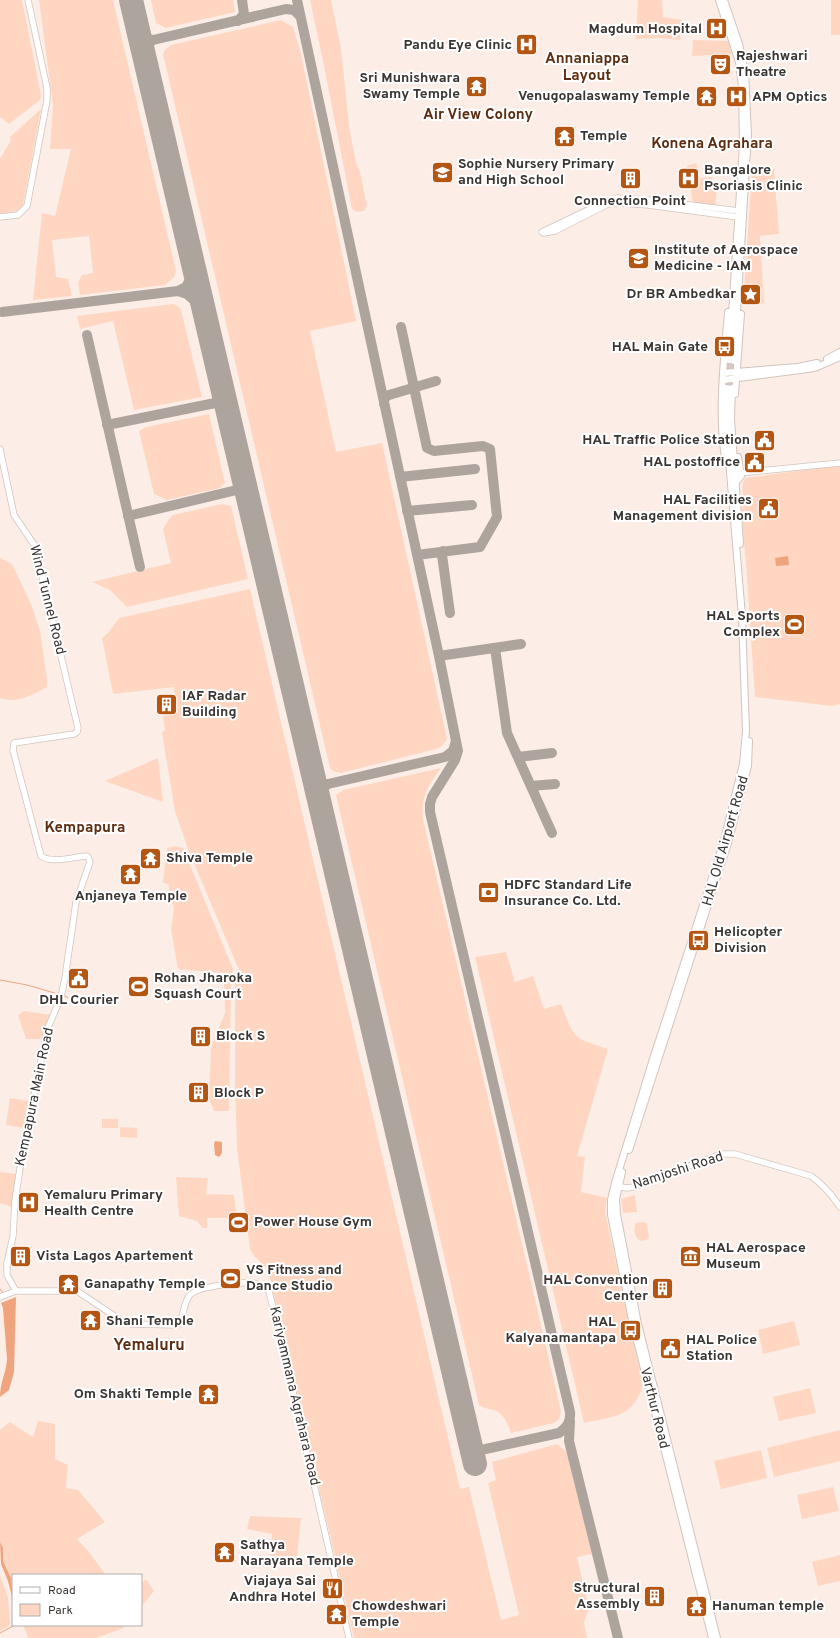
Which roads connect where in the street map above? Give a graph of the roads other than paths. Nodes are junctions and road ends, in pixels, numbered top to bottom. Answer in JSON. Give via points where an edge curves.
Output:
{"nodes":[{"id":1,"x":28,"y":0,"type":"edge"},
{"id":2,"x":719,"y":0,"type":"edge"},
{"id":3,"x":724,"y":0,"type":"edge"},
{"id":4,"x":743,"y":71,"type":"junction"},
{"id":5,"x":738,"y":214,"type":"junction"},
{"id":6,"x":0,"y":218,"type":"edge"},
{"id":7,"x":735,"y":299,"type":"junction"},
{"id":8,"x":840,"y":352,"type":"edge"},
{"id":9,"x":840,"y":357,"type":"edge"},
{"id":10,"x":731,"y":360,"type":"tunnel mouth"},
{"id":11,"x":723,"y":373,"type":"junction"},
{"id":12,"x":737,"y":376,"type":"junction"},
{"id":13,"x":723,"y":380,"type":"junction"},
{"id":14,"x":730,"y":388,"type":"tunnel mouth"},
{"id":15,"x":0,"y":449,"type":"edge"},
{"id":16,"x":840,"y":463,"type":"edge"},
{"id":17,"x":740,"y":474,"type":"junction"},
{"id":18,"x":734,"y":481,"type":"junction"},
{"id":19,"x":724,"y":847,"type":"junction"},
{"id":20,"x":88,"y":857,"type":"joint"},
{"id":21,"x":617,"y":1177,"type":"joint"},
{"id":22,"x":617,"y":1186,"type":"junction"},
{"id":23,"x":840,"y":1207,"type":"edge"},
{"id":24,"x":15,"y":1291,"type":"junction"},
{"id":25,"x":0,"y":1297,"type":"edge"},
{"id":26,"x":0,"y":1301,"type":"edge"},
{"id":27,"x":349,"y":1638,"type":"edge"},
{"id":28,"x":712,"y":1638,"type":"edge"},
{"id":29,"x":717,"y":1638,"type":"edge"}],
"edges":[{"from":1,"to":6,"type":"street","via":[[47,88],[46,110],[27,206],[18,215]]},
{"from":2,"to":4,"type":"main road"},
{"from":3,"to":4,"type":"main road","via":[[739,44]]},
{"from":4,"to":5,"type":"main road","via":[[743,146]]},
{"from":4,"to":7,"type":"main road","via":[[748,135]]},
{"from":5,"to":5,"type":"street","via":[[618,203],[608,204],[554,231],[546,234],[542,232],[617,198],[649,200]]},
{"from":5,"to":7,"type":"main road"},
{"from":7,"to":10,"type":"main road"},
{"from":7,"to":11,"type":"main road","via":[[728,309]]},
{"from":7,"to":12,"type":"main road","via":[[740,304],[741,315]]},
{"from":8,"to":12,"type":"main road","via":[[816,364]]},
{"from":9,"to":12,"type":"main road","via":[[808,370]]},
{"from":11,"to":12,"type":"main road"},
{"from":11,"to":13,"type":"main road"},
{"from":12,"to":13,"type":"main road"},
{"from":12,"to":17,"type":"main road","via":[[735,415]]},
{"from":13,"to":18,"type":"main road","via":[[724,454],[728,476]]},
{"from":14,"to":18,"type":"main road"},
{"from":15,"to":20,"type":"street","name":"Wind Tunnel Road","via":[[14,515],[35,546],[78,728],[74,734],[14,743],[13,750],[41,856],[46,859]]},
{"from":16,"to":17,"type":"street"},
{"from":17,"to":18,"type":"main road","via":[[741,476]]},
{"from":18,"to":19,"type":"main road","name":"HAL Old Airport Road","via":[[746,616],[750,730],[748,766]]},
{"from":19,"to":21,"type":"main road","name":"HAL Old Airport Road","via":[[654,1056]]},
{"from":19,"to":22,"type":"main road","name":"HAL Old Airport Road"},
{"from":20,"to":24,"type":"street","name":"Kempapura Main Road","via":[[90,862],[76,902],[61,997],[47,1030],[20,1168],[13,1236],[7,1263],[7,1275]]},
{"from":21,"to":22,"type":"main road","name":"Varthur Road"},
{"from":22,"to":23,"type":"street","name":"Namjoshi Road","via":[[634,1187],[721,1154],[735,1154],[811,1176],[831,1193]]},
{"from":22,"to":28,"type":"main road","name":"Varthur Road","via":[[611,1200],[611,1214],[633,1325]]},
{"from":22,"to":29,"type":"main road","name":"Varthur Road","via":[[617,1214],[638,1322]]},
{"from":24,"to":25,"type":"street"},
{"from":24,"to":26,"type":"street"},
{"from":24,"to":27,"type":"street","name":"Kariyammana Agrahara Road","via":[[77,1291],[122,1321],[131,1324],[173,1326],[181,1321],[189,1296],[194,1292],[224,1284],[251,1283],[268,1288]]}]}
